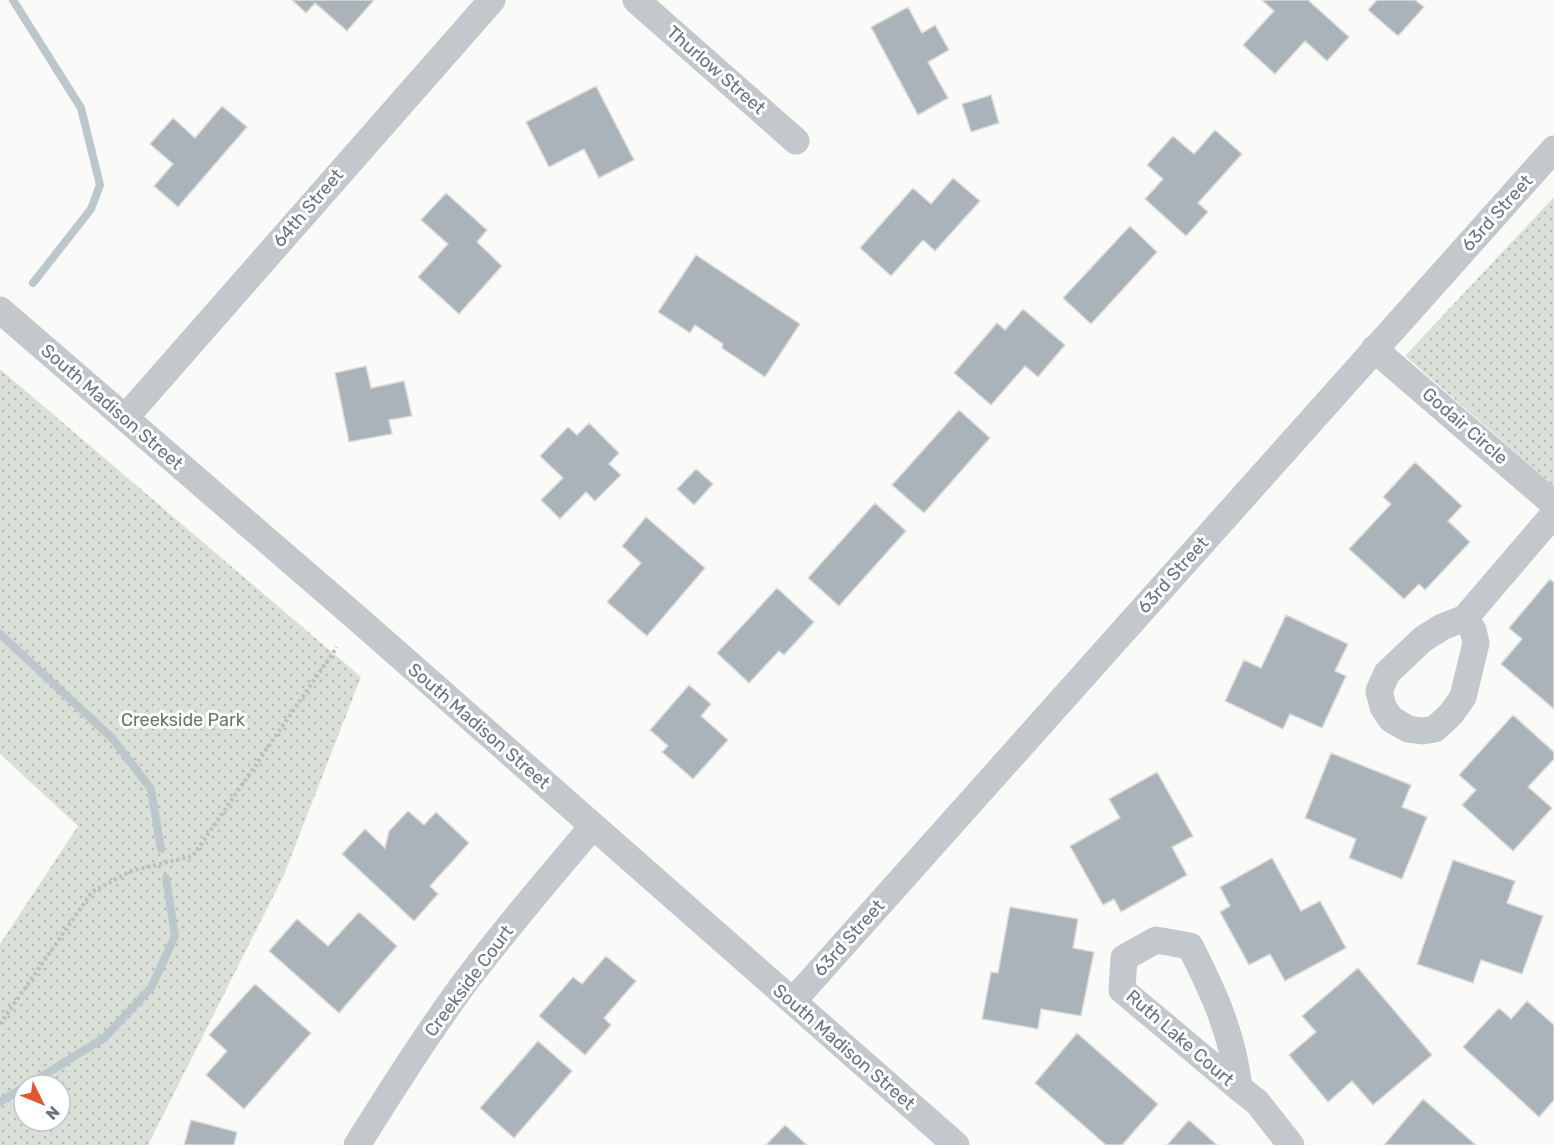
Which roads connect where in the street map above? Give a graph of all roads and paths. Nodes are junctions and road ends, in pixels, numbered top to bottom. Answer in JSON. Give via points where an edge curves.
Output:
{"nodes":[{"id":1,"x":492,"y":0,"type":"edge"},
{"id":2,"x":636,"y":0,"type":"edge"},
{"id":3,"x":796,"y":141,"type":"dead end"},
{"id":4,"x":1554,"y":149,"type":"edge"},
{"id":5,"x":0,"y":310,"type":"edge"},
{"id":6,"x":1374,"y":349,"type":"junction"},
{"id":7,"x":125,"y":418,"type":"junction"},
{"id":8,"x":1554,"y":504,"type":"edge"},
{"id":9,"x":1554,"y":514,"type":"edge"},
{"id":10,"x":1465,"y":618,"type":"dead end"},
{"id":11,"x":337,"y":647,"type":"dead end"},
{"id":12,"x":593,"y":826,"type":"junction"},
{"id":13,"x":793,"y":1001,"type":"junction"},
{"id":14,"x":0,"y":1024,"type":"edge"},
{"id":15,"x":1239,"y":1088,"type":"junction"},
{"id":16,"x":949,"y":1143,"type":"edge"},
{"id":17,"x":357,"y":1145,"type":"edge"},
{"id":18,"x":1291,"y":1145,"type":"edge"}],
"edges":[{"from":1,"to":7,"type":"street","name":"64th Street"},
{"from":2,"to":3,"type":"street","name":"Thurlow Street"},
{"from":4,"to":6,"type":"street","name":"63rd Street"},
{"from":5,"to":7,"type":"street","name":"South Madison Street"},
{"from":6,"to":8,"type":"street","name":"Godair Circle"},
{"from":6,"to":13,"type":"street","name":"63rd Street"},
{"from":7,"to":12,"type":"street","name":"South Madison Street"},
{"from":9,"to":10,"type":"street"},
{"from":11,"to":14,"type":"path","via":[[194,856],[130,871],[92,892]]},
{"from":12,"to":13,"type":"street","name":"South Madison Street"},
{"from":12,"to":17,"type":"street","name":"Creekside Court","via":[[464,985]]},
{"from":13,"to":16,"type":"street","name":"South Madison Street"},
{"from":15,"to":15,"type":"street","name":"Ruth Lake Court","via":[[1122,990],[1124,958],[1156,940],[1190,946],[1215,996],[1236,1058]]},
{"from":15,"to":18,"type":"street","name":"Ruth Lake Court","via":[[1257,1102]]}]}
